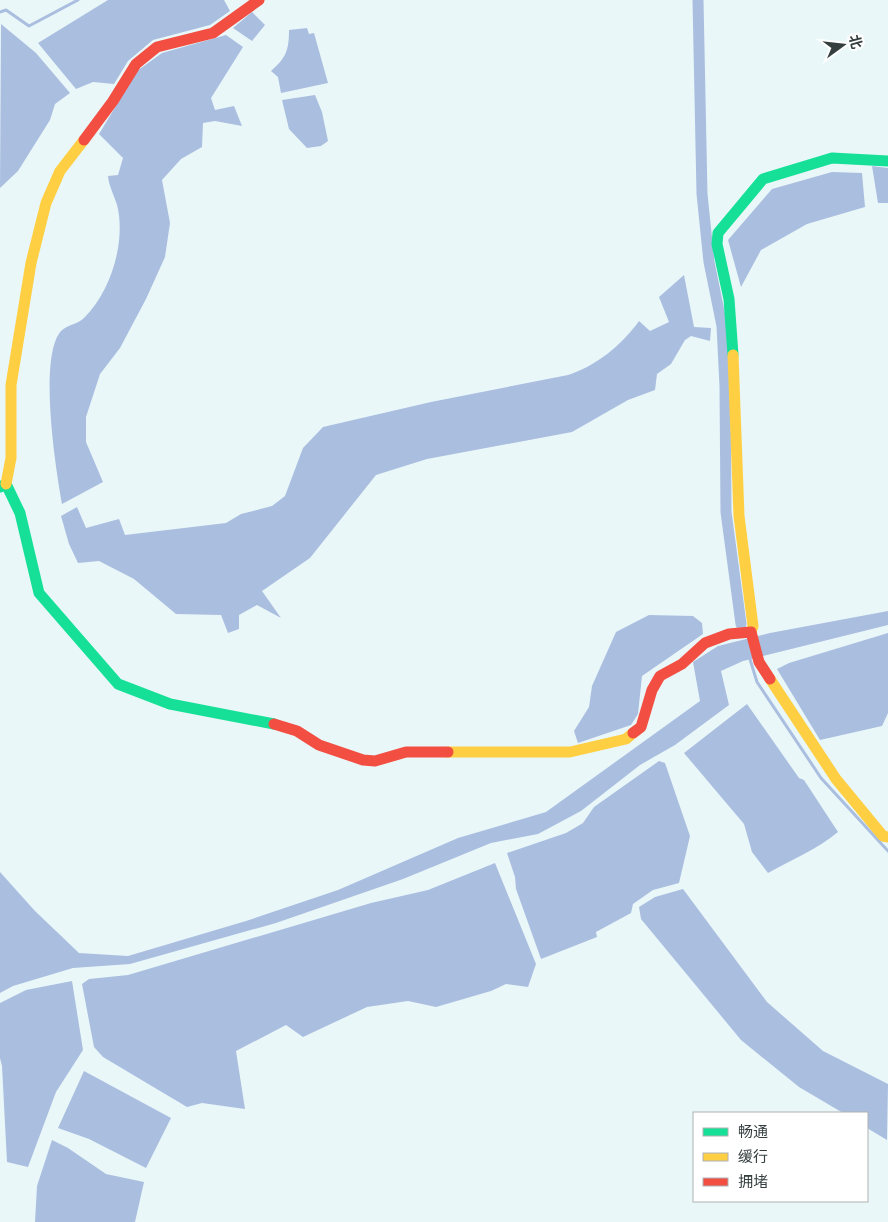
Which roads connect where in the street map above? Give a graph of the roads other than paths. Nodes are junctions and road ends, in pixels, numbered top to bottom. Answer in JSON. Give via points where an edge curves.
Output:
{"nodes":[{"id":1,"x":259,"y":0,"type":"edge"},
{"id":2,"x":888,"y":161,"type":"edge"},
{"id":3,"x":3,"y":486,"type":"edge"},
{"id":4,"x":751,"y":632,"type":"junction"},
{"id":5,"x":888,"y":837,"type":"edge"}],
"edges":[{"from":1,"to":3,"type":"street","via":[[213,33],[157,47],[136,64],[113,101],[60,171],[46,203],[31,263],[11,386],[11,458]]},
{"from":2,"to":4,"type":"street","via":[[832,158],[763,179],[718,233],[717,244],[729,299],[734,345],[739,516],[753,626]]},
{"from":3,"to":4,"type":"street","via":[[20,512],[38,593],[118,684],[170,704],[282,725],[318,745],[363,760],[375,761],[406,752],[570,752],[626,739],[641,727],[652,690],[660,676],[682,664],[704,643],[729,634]]},
{"from":4,"to":5,"type":"street","via":[[759,662],[836,779],[883,836]]}]}
